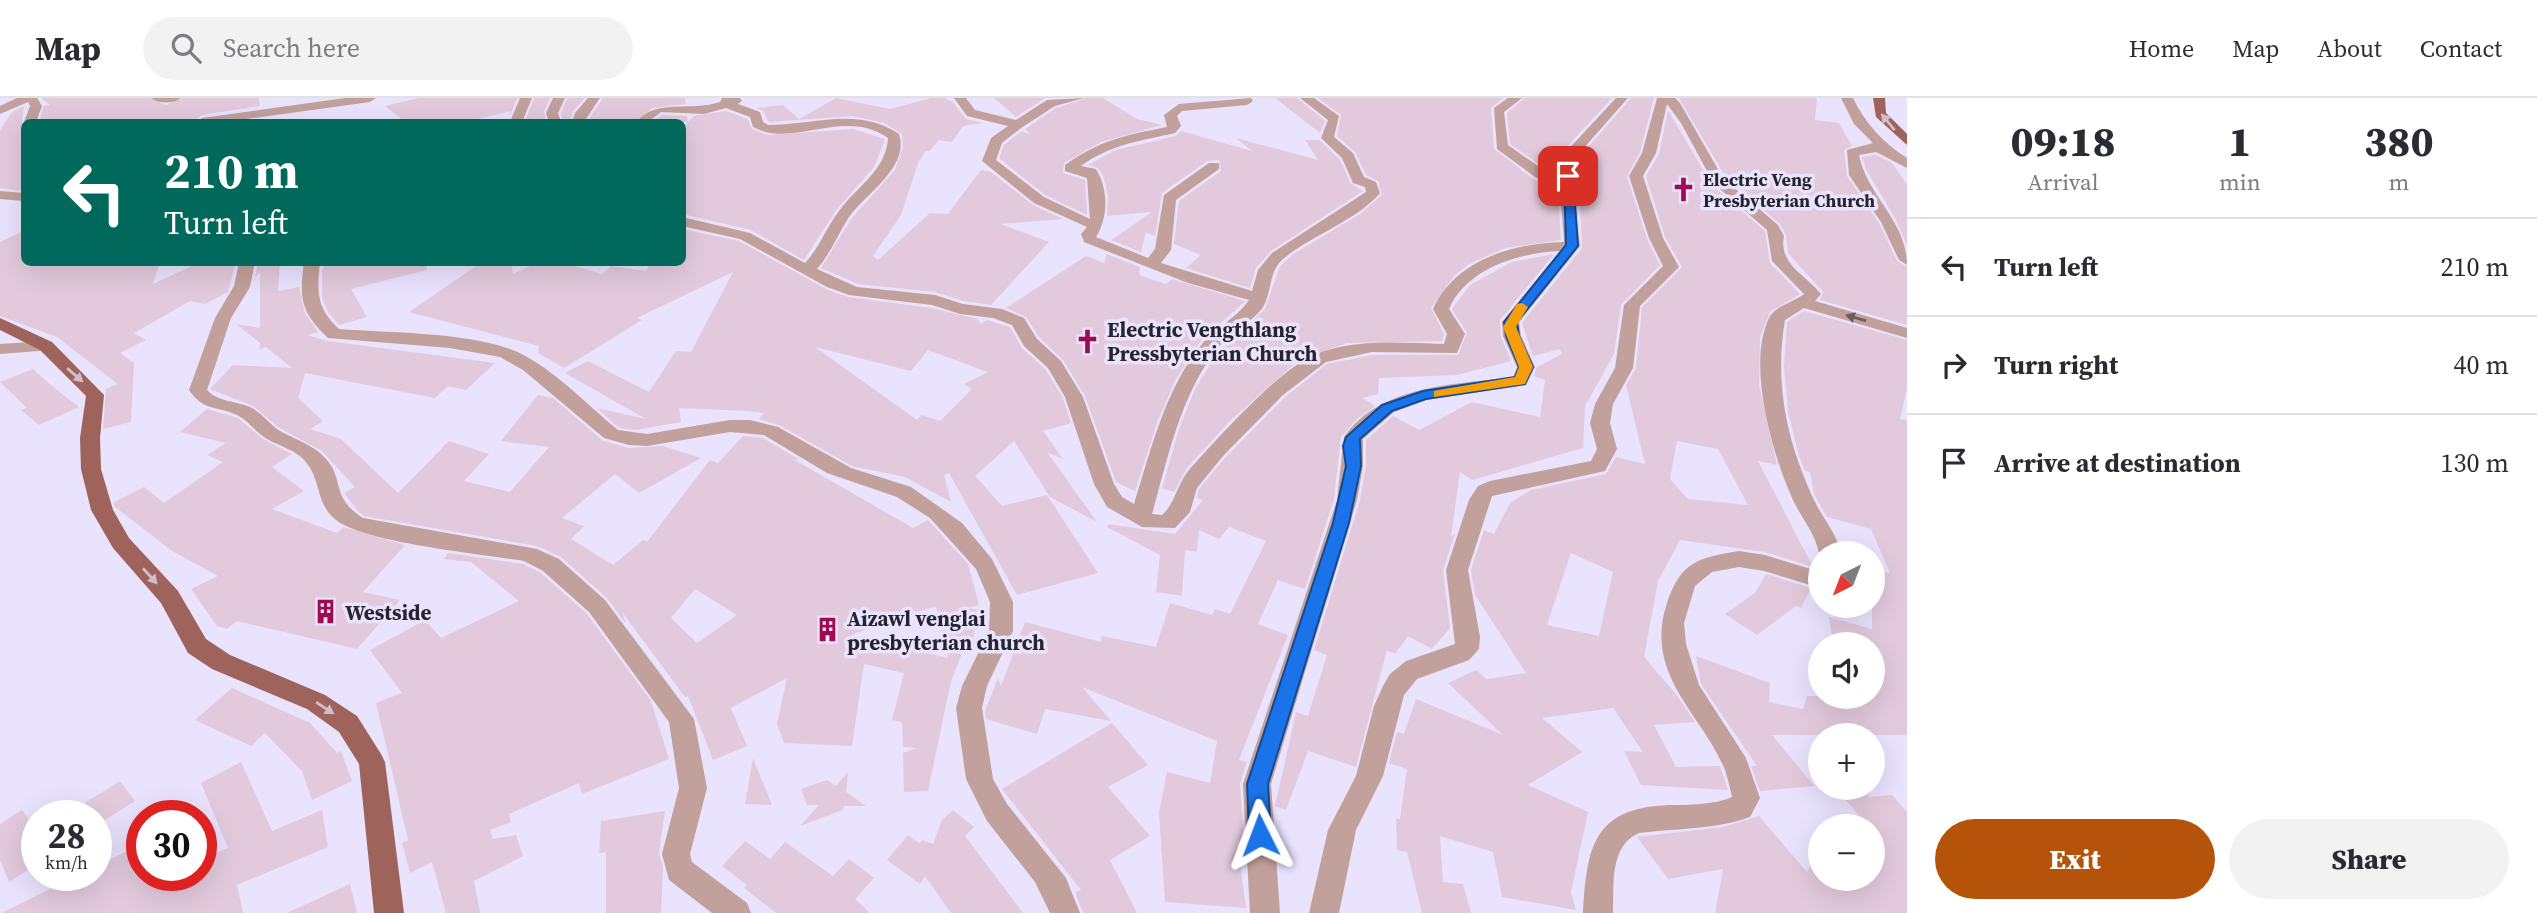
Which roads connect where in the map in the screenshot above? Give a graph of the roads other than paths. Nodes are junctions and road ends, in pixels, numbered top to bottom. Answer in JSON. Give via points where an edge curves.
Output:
{"nodes":[{"id":1,"x":29,"y":98,"type":"edge"},
{"id":2,"x":158,"y":98,"type":"edge"},
{"id":3,"x":175,"y":98,"type":"edge"},
{"id":4,"x":370,"y":98,"type":"edge"},
{"id":5,"x":526,"y":98,"type":"edge"},
{"id":6,"x":559,"y":98,"type":"edge"},
{"id":7,"x":594,"y":98,"type":"edge"},
{"id":8,"x":745,"y":98,"type":"edge"},
{"id":9,"x":960,"y":98,"type":"edge"},
{"id":10,"x":1078,"y":98,"type":"edge"},
{"id":11,"x":1306,"y":98,"type":"edge"},
{"id":12,"x":1516,"y":98,"type":"edge"},
{"id":13,"x":1622,"y":98,"type":"edge"},
{"id":14,"x":1665,"y":98,"type":"edge"},
{"id":15,"x":1847,"y":98,"type":"edge"},
{"id":16,"x":1879,"y":98,"type":"edge"},
{"id":17,"x":727,"y":101,"type":"edge"},
{"id":18,"x":1247,"y":101,"type":"dead end"},
{"id":19,"x":0,"y":110,"type":"edge"},
{"id":20,"x":31,"y":119,"type":"edge"},
{"id":21,"x":223,"y":119,"type":"edge"},
{"id":22,"x":517,"y":119,"type":"edge"},
{"id":23,"x":554,"y":119,"type":"edge"},
{"id":24,"x":579,"y":119,"type":"edge"},
{"id":25,"x":644,"y":119,"type":"edge"},
{"id":26,"x":1017,"y":125,"type":"junction"},
{"id":27,"x":1907,"y":141,"type":"edge"},
{"id":28,"x":1887,"y":149,"type":"junction"},
{"id":29,"x":1907,"y":164,"type":"edge"},
{"id":30,"x":1214,"y":166,"type":"dead end"},
{"id":31,"x":1570,"y":186,"type":"junction"},
{"id":32,"x":0,"y":195,"type":"edge"},
{"id":33,"x":21,"y":197,"type":"edge"},
{"id":34,"x":686,"y":222,"type":"edge"},
{"id":35,"x":1097,"y":226,"type":"junction"},
{"id":36,"x":1572,"y":246,"type":"junction"},
{"id":37,"x":1907,"y":260,"type":"edge"},
{"id":38,"x":1151,"y":265,"type":"junction"},
{"id":39,"x":246,"y":266,"type":"edge"},
{"id":40,"x":312,"y":266,"type":"edge"},
{"id":41,"x":808,"y":269,"type":"junction"},
{"id":42,"x":1260,"y":298,"type":"junction"},
{"id":43,"x":1804,"y":303,"type":"junction"},
{"id":44,"x":0,"y":323,"type":"edge"},
{"id":45,"x":1907,"y":333,"type":"edge"},
{"id":46,"x":46,"y":345,"type":"junction"},
{"id":47,"x":0,"y":349,"type":"edge"},
{"id":48,"x":1140,"y":517,"type":"junction"},
{"id":49,"x":1827,"y":541,"type":"edge"},
{"id":50,"x":1808,"y":576,"type":"edge"},
{"id":51,"x":389,"y":913,"type":"edge"},
{"id":52,"x":736,"y":913,"type":"edge"},
{"id":53,"x":1066,"y":913,"type":"edge"},
{"id":54,"x":1265,"y":913,"type":"edge"},
{"id":55,"x":1324,"y":913,"type":"edge"},
{"id":56,"x":1598,"y":913,"type":"edge"}],
"edges":[{"from":1,"to":19,"type":"street"},
{"from":1,"to":20,"type":"street","via":[[36,106]]},
{"from":2,"to":3,"type":"street"},
{"from":4,"to":21,"type":"street"},
{"from":5,"to":22,"type":"street"},
{"from":6,"to":23,"type":"street"},
{"from":7,"to":24,"type":"street"},
{"from":8,"to":17,"type":"street"},
{"from":9,"to":26,"type":"street","via":[[971,113]]},
{"from":10,"to":26,"type":"street","via":[[1051,103]]},
{"from":11,"to":42,"type":"street","via":[[1335,119],[1327,138],[1348,156],[1358,180],[1371,186],[1373,193],[1277,256],[1266,270]]},
{"from":12,"to":31,"type":"street","via":[[1498,111],[1502,146],[1540,174]]},
{"from":13,"to":31,"type":"street","via":[[1569,157]]},
{"from":14,"to":43,"type":"street","via":[[1678,107],[1714,175],[1776,232],[1775,255],[1812,294]]},
{"from":14,"to":55,"type":"street","via":[[1649,153],[1636,176],[1656,239],[1671,267],[1632,305],[1624,368],[1604,404],[1600,423],[1607,449],[1604,459],[1598,466],[1497,486],[1479,500],[1457,570],[1467,649],[1457,657],[1407,673],[1394,690],[1369,776],[1338,843]]},
{"from":15,"to":28,"type":"street","via":[[1858,121]]},
{"from":27,"to":16,"type":"main road","one_way":true,"via":[[1880,114]]},
{"from":17,"to":25,"type":"street","via":[[699,111],[662,108]]},
{"from":17,"to":41,"type":"street","via":[[756,115],[757,124],[766,129],[854,123],[894,137],[882,172],[843,215],[827,250]]},
{"from":18,"to":35,"type":"street","via":[[1179,108],[1170,115],[1175,126],[1171,130],[1115,141],[1070,168],[1091,172],[1094,177]]},
{"from":26,"to":35,"type":"street","via":[[996,141],[989,161],[1035,200]]},
{"from":28,"to":29,"type":"street"},
{"from":28,"to":37,"type":"street","via":[[1857,149],[1852,153],[1853,162],[1856,175],[1882,211]]},
{"from":30,"to":38,"type":"street","via":[[1169,198],[1163,250]]},
{"from":31,"to":36,"type":"street"},
{"from":32,"to":33,"type":"street"},
{"from":34,"to":41,"type":"street","via":[[746,236]]},
{"from":35,"to":38,"type":"street","via":[[1089,239]]},
{"from":36,"to":48,"type":"street","via":[[1537,247],[1487,263],[1464,277],[1447,294],[1441,309],[1456,334],[1451,349],[1372,347],[1320,358],[1276,391],[1216,452],[1187,486],[1179,512],[1167,523]]},
{"from":36,"to":54,"type":"street","via":[[1510,322],[1526,367],[1520,381],[1423,395],[1399,403],[1354,437],[1341,523],[1257,784]]},
{"from":38,"to":42,"type":"street"},
{"from":39,"to":52,"type":"street","via":[[243,287],[223,318],[198,390],[207,401],[245,412],[272,434],[315,458],[324,468],[331,501],[356,523],[529,554],[575,585],[623,640],[681,719],[693,789],[676,854],[679,870]]},
{"from":40,"to":53,"type":"street","via":[[308,295],[318,319],[334,334],[450,343],[505,354],[529,366],[625,441],[711,427],[754,426],[773,432],[845,474],[907,493],[927,506],[975,552],[1004,601],[998,642],[968,709],[976,732],[975,761],[1005,823],[1056,889]]},
{"from":41,"to":48,"type":"street","via":[[855,292],[935,300],[1018,322],[1030,342],[1055,365],[1074,397],[1114,502]]},
{"from":42,"to":48,"type":"street","via":[[1207,349],[1191,376],[1172,412]]},
{"from":45,"to":43,"type":"street","one_way":true},
{"from":43,"to":49,"type":"street","via":[[1777,319],[1770,394],[1787,464]]},
{"from":44,"to":46,"type":"main road"},
{"from":46,"to":47,"type":"street"},
{"from":46,"to":51,"type":"main road","one_way":true,"via":[[96,395],[91,469],[102,510],[121,543],[170,597],[197,646],[221,662],[316,702],[348,724],[372,762]]},
{"from":50,"to":56,"type":"street","via":[[1739,559],[1705,565],[1685,582],[1672,623],[1674,644],[1687,688],[1737,766],[1746,797],[1740,808],[1725,813],[1642,818],[1612,835],[1597,874]]}]}
